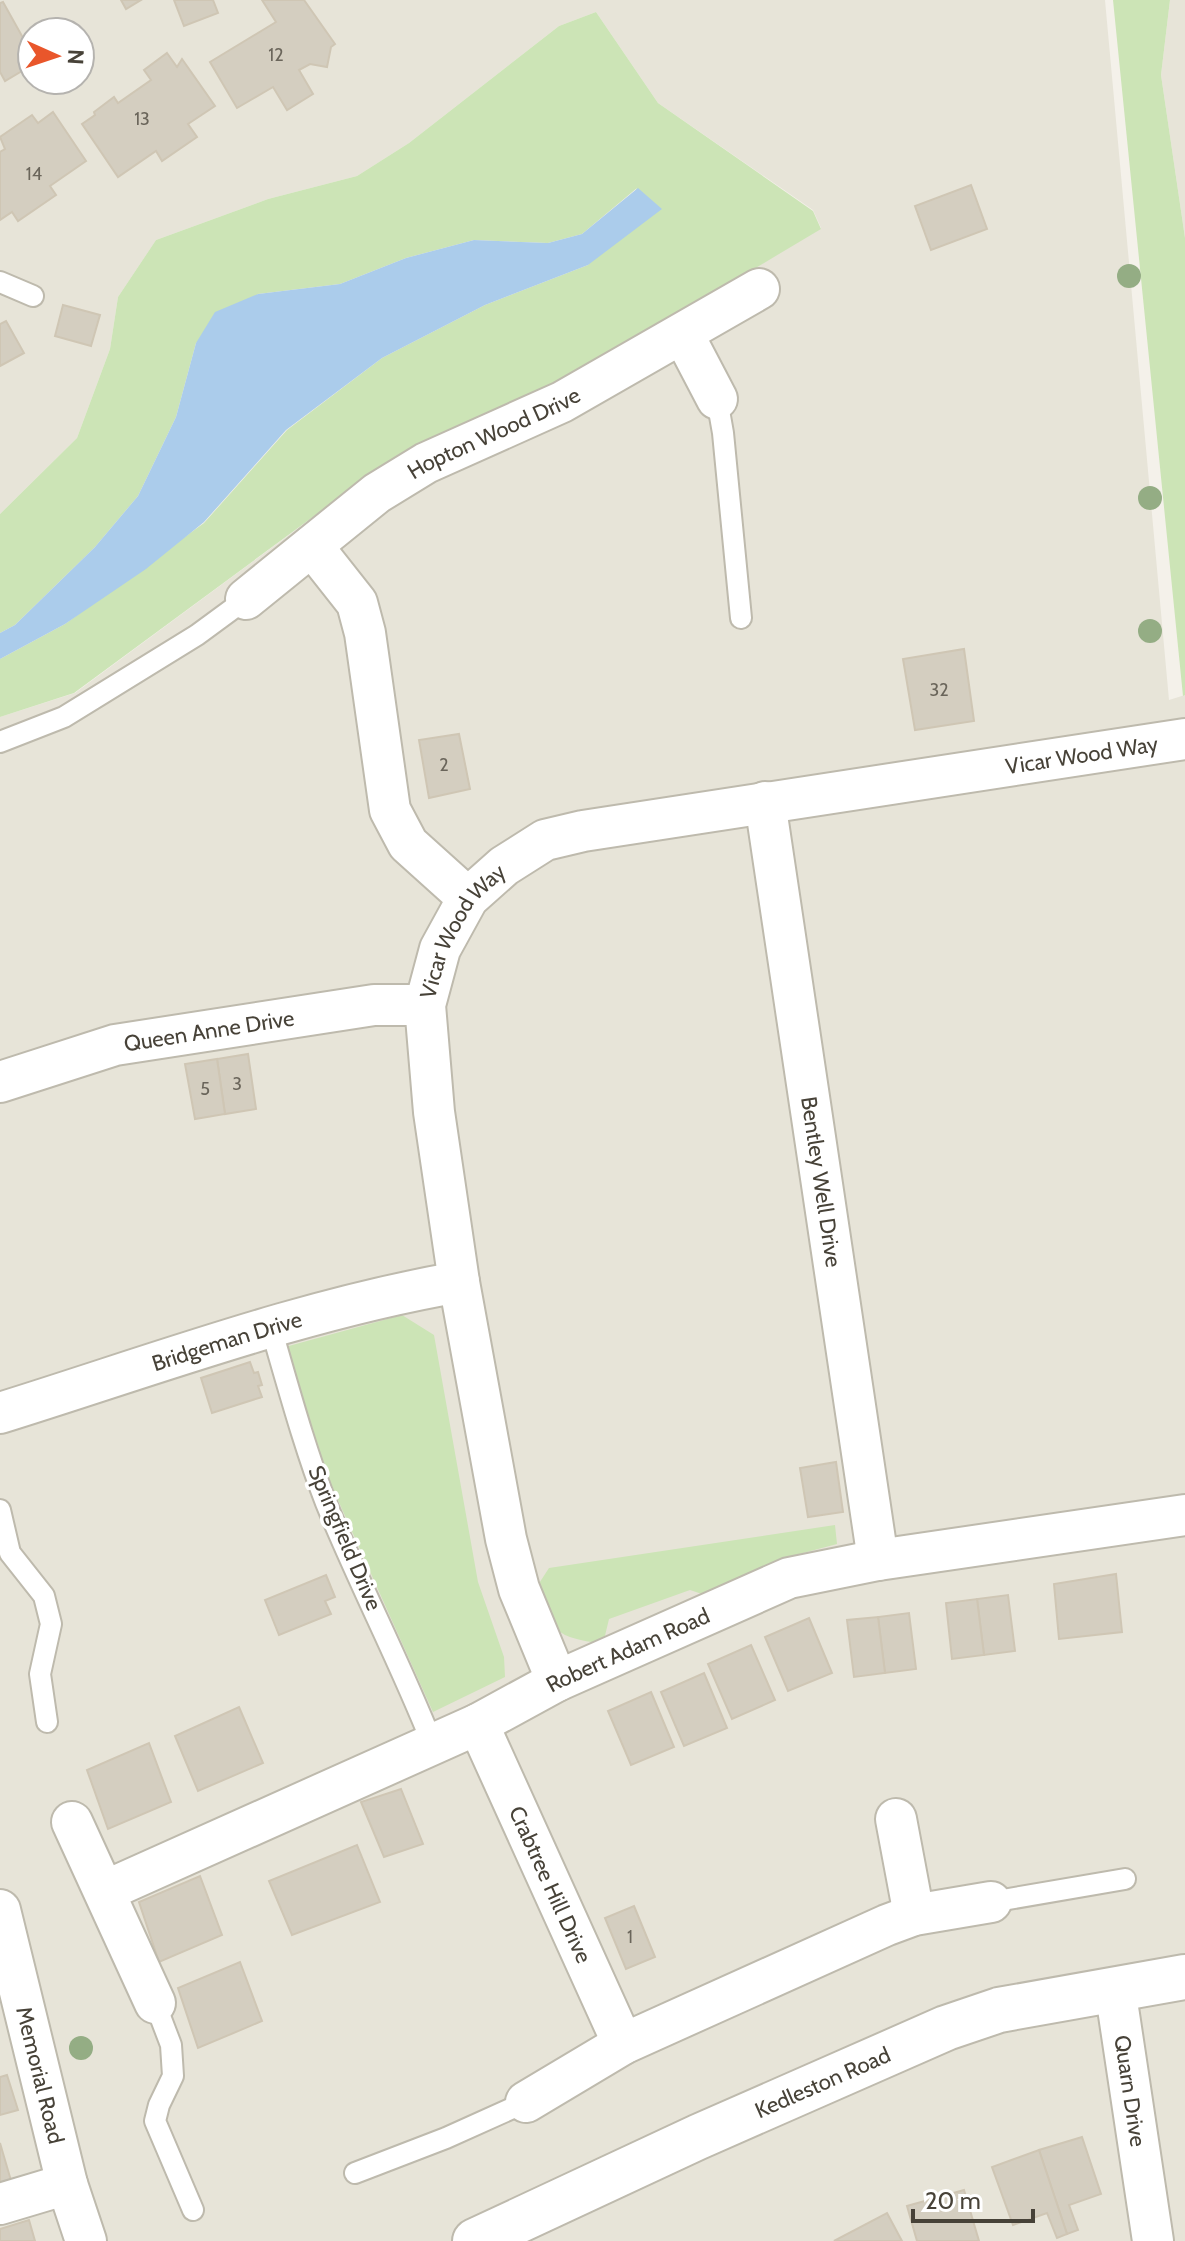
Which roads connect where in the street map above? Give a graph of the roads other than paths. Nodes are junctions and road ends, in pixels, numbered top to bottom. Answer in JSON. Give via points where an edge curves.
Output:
{"nodes":[{"id":1,"x":0,"y":282,"type":"edge"},
{"id":2,"x":759,"y":289,"type":"dead end"},
{"id":3,"x":33,"y":296,"type":"dead end"},
{"id":4,"x":683,"y":334,"type":"junction"},
{"id":5,"x":717,"y":399,"type":"joint"},
{"id":6,"x":312,"y":546,"type":"junction"},
{"id":7,"x":246,"y":599,"type":"joint"},
{"id":8,"x":741,"y":618,"type":"dead end"},
{"id":9,"x":1185,"y":739,"type":"edge"},
{"id":10,"x":0,"y":742,"type":"edge"},
{"id":11,"x":765,"y":802,"type":"junction"},
{"id":12,"x":468,"y":898,"type":"junction"},
{"id":13,"x":425,"y":1005,"type":"junction"},
{"id":14,"x":0,"y":1082,"type":"edge"},
{"id":15,"x":459,"y":1282,"type":"junction"},
{"id":16,"x":271,"y":1328,"type":"junction"},
{"id":17,"x":0,"y":1413,"type":"edge"},
{"id":18,"x":0,"y":1510,"type":"edge"},
{"id":19,"x":1185,"y":1515,"type":"edge"},
{"id":20,"x":878,"y":1560,"type":"junction"},
{"id":21,"x":557,"y":1681,"type":"junction"},
{"id":22,"x":47,"y":1722,"type":"dead end"},
{"id":23,"x":478,"y":1724,"type":"junction"},
{"id":24,"x":432,"y":1743,"type":"junction"},
{"id":25,"x":896,"y":1819,"type":"dead end"},
{"id":26,"x":72,"y":1822,"type":"dead end"},
{"id":27,"x":1125,"y":1879,"type":"dead end"},
{"id":28,"x":105,"y":1891,"type":"junction"},
{"id":29,"x":991,"y":1902,"type":"joint"},
{"id":30,"x":0,"y":1910,"type":"edge"},
{"id":31,"x":914,"y":1915,"type":"junction"},
{"id":32,"x":1185,"y":1977,"type":"edge"},
{"id":33,"x":1115,"y":1988,"type":"junction"},
{"id":34,"x":155,"y":2003,"type":"joint"},
{"id":35,"x":623,"y":2044,"type":"junction"},
{"id":36,"x":526,"y":2102,"type":"joint"},
{"id":37,"x":355,"y":2173,"type":"dead end"},
{"id":38,"x":67,"y":2184,"type":"junction"},
{"id":39,"x":0,"y":2204,"type":"edge"},
{"id":40,"x":193,"y":2210,"type":"dead end"},
{"id":41,"x":86,"y":2241,"type":"edge"},
{"id":42,"x":475,"y":2241,"type":"edge"},
{"id":43,"x":1153,"y":2241,"type":"edge"}],
"edges":[{"from":1,"to":3,"type":"lane"},
{"from":2,"to":4,"type":"street","name":"Hopton Wood Drive"},
{"from":4,"to":5,"type":"street"},
{"from":4,"to":6,"type":"street","name":"Hopton Wood Drive","via":[[562,402],[426,463],[377,493]]},
{"from":5,"to":8,"type":"lane"},
{"from":6,"to":7,"type":"street","name":"Hopton Wood Drive"},
{"from":6,"to":12,"type":"street","via":[[357,603],[390,810],[408,844]]},
{"from":7,"to":10,"type":"lane","via":[[64,717]]},
{"from":9,"to":11,"type":"street","name":"Vicar Wood Way"},
{"from":11,"to":12,"type":"street","name":"Vicar Wood Way","via":[[545,840]]},
{"from":11,"to":20,"type":"street","name":"Bentley Well Drive"},
{"from":12,"to":13,"type":"street","name":"Vicar Wood Way","via":[[440,949]]},
{"from":13,"to":14,"type":"street","name":"Queen Anne Drive","via":[[374,1005],[115,1045]]},
{"from":13,"to":15,"type":"street","name":"Vicar Wood Way","via":[[434,1112]]},
{"from":15,"to":16,"type":"street","name":"Bridgeman Drive"},
{"from":15,"to":21,"type":"street","name":"Vicar Wood Way","via":[[506,1539],[519,1589]]},
{"from":16,"to":17,"type":"street","name":"Bridgeman Drive"},
{"from":16,"to":24,"type":"lane","name":"Springfield Drive","via":[[326,1502]]},
{"from":18,"to":22,"type":"lane","via":[[10,1553],[44,1596],[51,1624],[40,1674]]},
{"from":19,"to":20,"type":"street","name":"Robert Adam Road"},
{"from":20,"to":21,"type":"street","name":"Robert Adam Road","via":[[789,1578]]},
{"from":21,"to":23,"type":"street","name":"Robert Adam Road"},
{"from":23,"to":24,"type":"street","name":"Robert Adam Road"},
{"from":23,"to":35,"type":"street","name":"Crabtree Hill Drive"},
{"from":24,"to":28,"type":"street","name":"Robert Adam Road"},
{"from":25,"to":31,"type":"street"},
{"from":26,"to":28,"type":"street"},
{"from":27,"to":29,"type":"lane"},
{"from":28,"to":34,"type":"street"},
{"from":29,"to":31,"type":"street"},
{"from":30,"to":38,"type":"street","name":"Memorial Road"},
{"from":31,"to":35,"type":"street"},
{"from":32,"to":33,"type":"street","name":"Kedleston Road"},
{"from":33,"to":42,"type":"street","name":"Kedleston Road","via":[[999,2010],[946,2028]]},
{"from":33,"to":43,"type":"street","name":"Quarn Drive"},
{"from":34,"to":40,"type":"lane","via":[[171,2045],[173,2076],[155,2121]]},
{"from":35,"to":36,"type":"street"},
{"from":36,"to":37,"type":"lane"},
{"from":38,"to":39,"type":"street"},
{"from":38,"to":41,"type":"street","name":"Memorial Road"}]}
